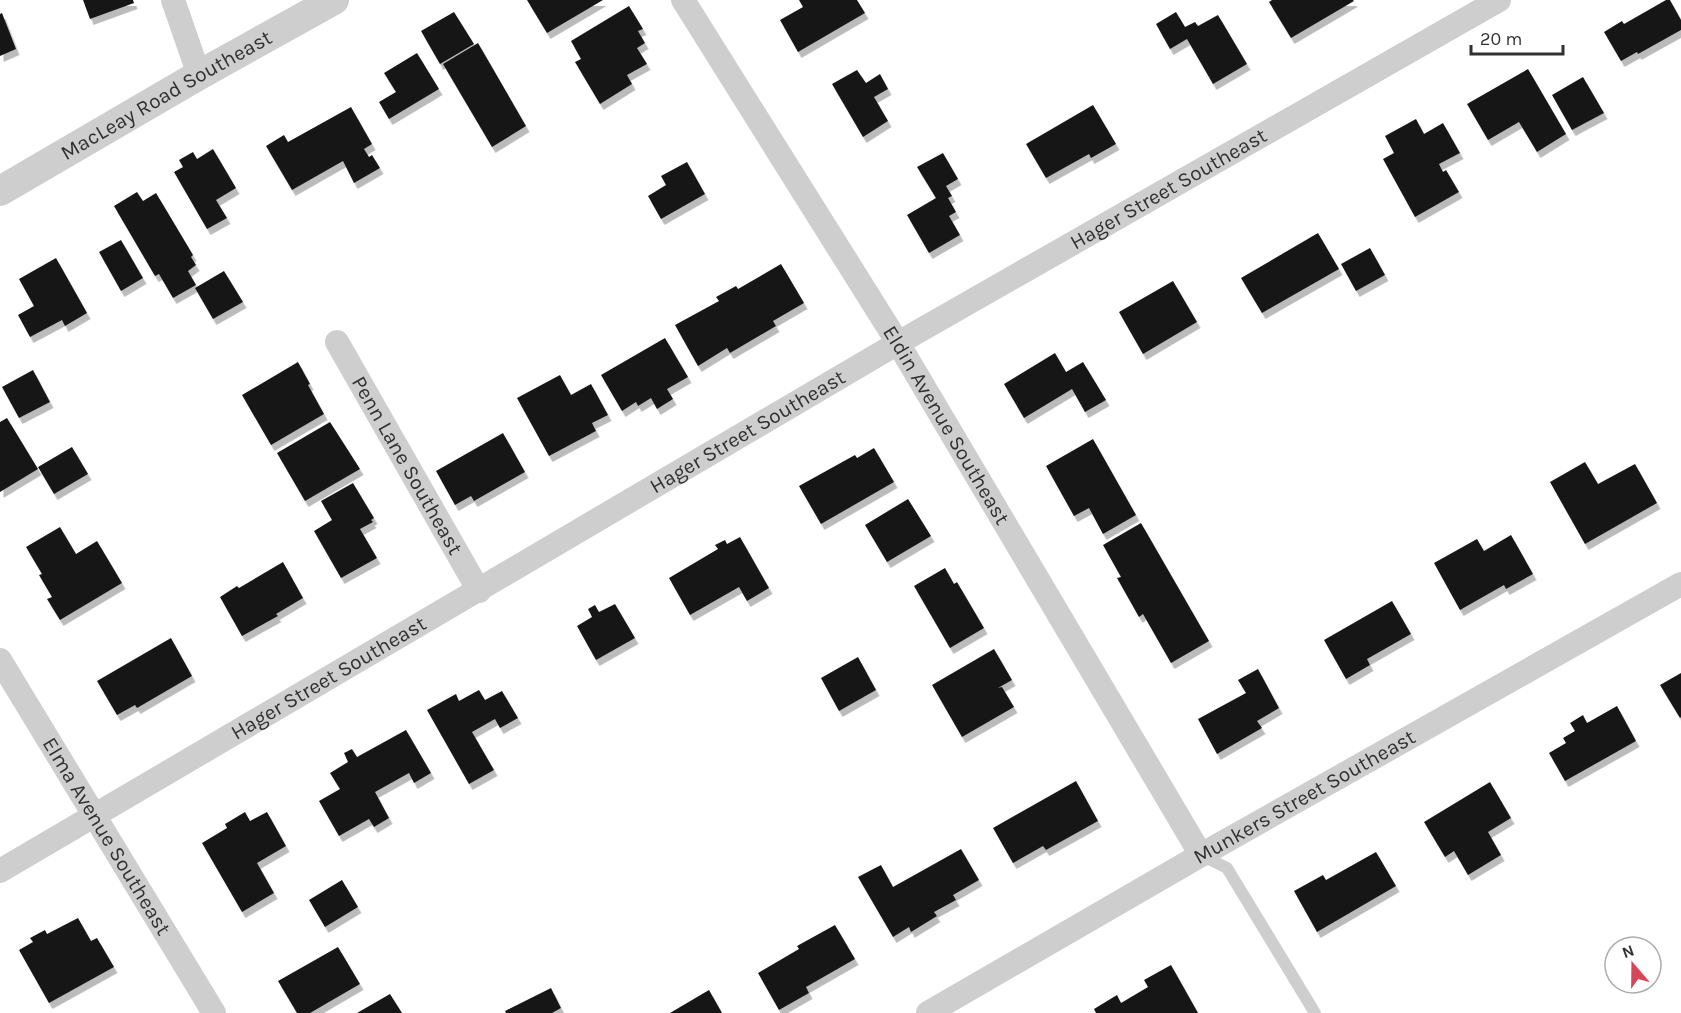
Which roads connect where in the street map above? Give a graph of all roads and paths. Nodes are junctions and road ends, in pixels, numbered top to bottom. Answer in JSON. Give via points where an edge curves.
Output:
{"nodes":[{"id":1,"x":173,"y":0,"type":"edge"},
{"id":2,"x":334,"y":0,"type":"edge"},
{"id":3,"x":683,"y":0,"type":"edge"},
{"id":4,"x":1499,"y":0,"type":"edge"},
{"id":5,"x":199,"y":75,"type":"junction"},
{"id":6,"x":0,"y":191,"type":"edge"},
{"id":7,"x":337,"y":342,"type":"dead end"},
{"id":8,"x":898,"y":343,"type":"junction"},
{"id":9,"x":1681,"y":584,"type":"edge"},
{"id":10,"x":479,"y":591,"type":"junction"},
{"id":11,"x":0,"y":660,"type":"edge"},
{"id":12,"x":94,"y":816,"type":"junction"},
{"id":13,"x":1201,"y":855,"type":"junction"},
{"id":14,"x":0,"y":871,"type":"edge"},
{"id":15,"x":214,"y":1013,"type":"edge"},
{"id":16,"x":928,"y":1013,"type":"edge"},
{"id":17,"x":1314,"y":1013,"type":"edge"}],
"edges":[{"from":1,"to":5,"type":"street"},
{"from":2,"to":5,"type":"street","name":"MacLeay Road Southeast"},
{"from":3,"to":8,"type":"street","name":"Eldin Avenue Southeast"},
{"from":4,"to":8,"type":"street","name":"Hager Street Southeast"},
{"from":5,"to":6,"type":"street","name":"MacLeay Road Southeast"},
{"from":7,"to":10,"type":"street","name":"Penn Lane Southeast"},
{"from":8,"to":10,"type":"street","name":"Hager Street Southeast"},
{"from":8,"to":13,"type":"street","name":"Eldin Avenue Southeast"},
{"from":9,"to":13,"type":"street","name":"Munkers Street Southeast"},
{"from":10,"to":12,"type":"street","name":"Hager Street Southeast"},
{"from":11,"to":12,"type":"street","name":"Elma Avenue Southeast"},
{"from":12,"to":14,"type":"street","name":"Hager Street Southeast"},
{"from":12,"to":15,"type":"street","name":"Elma Avenue Southeast"},
{"from":13,"to":16,"type":"street","name":"Munkers Street Southeast"},
{"from":13,"to":17,"type":"lane","via":[[1227,868]]}]}
